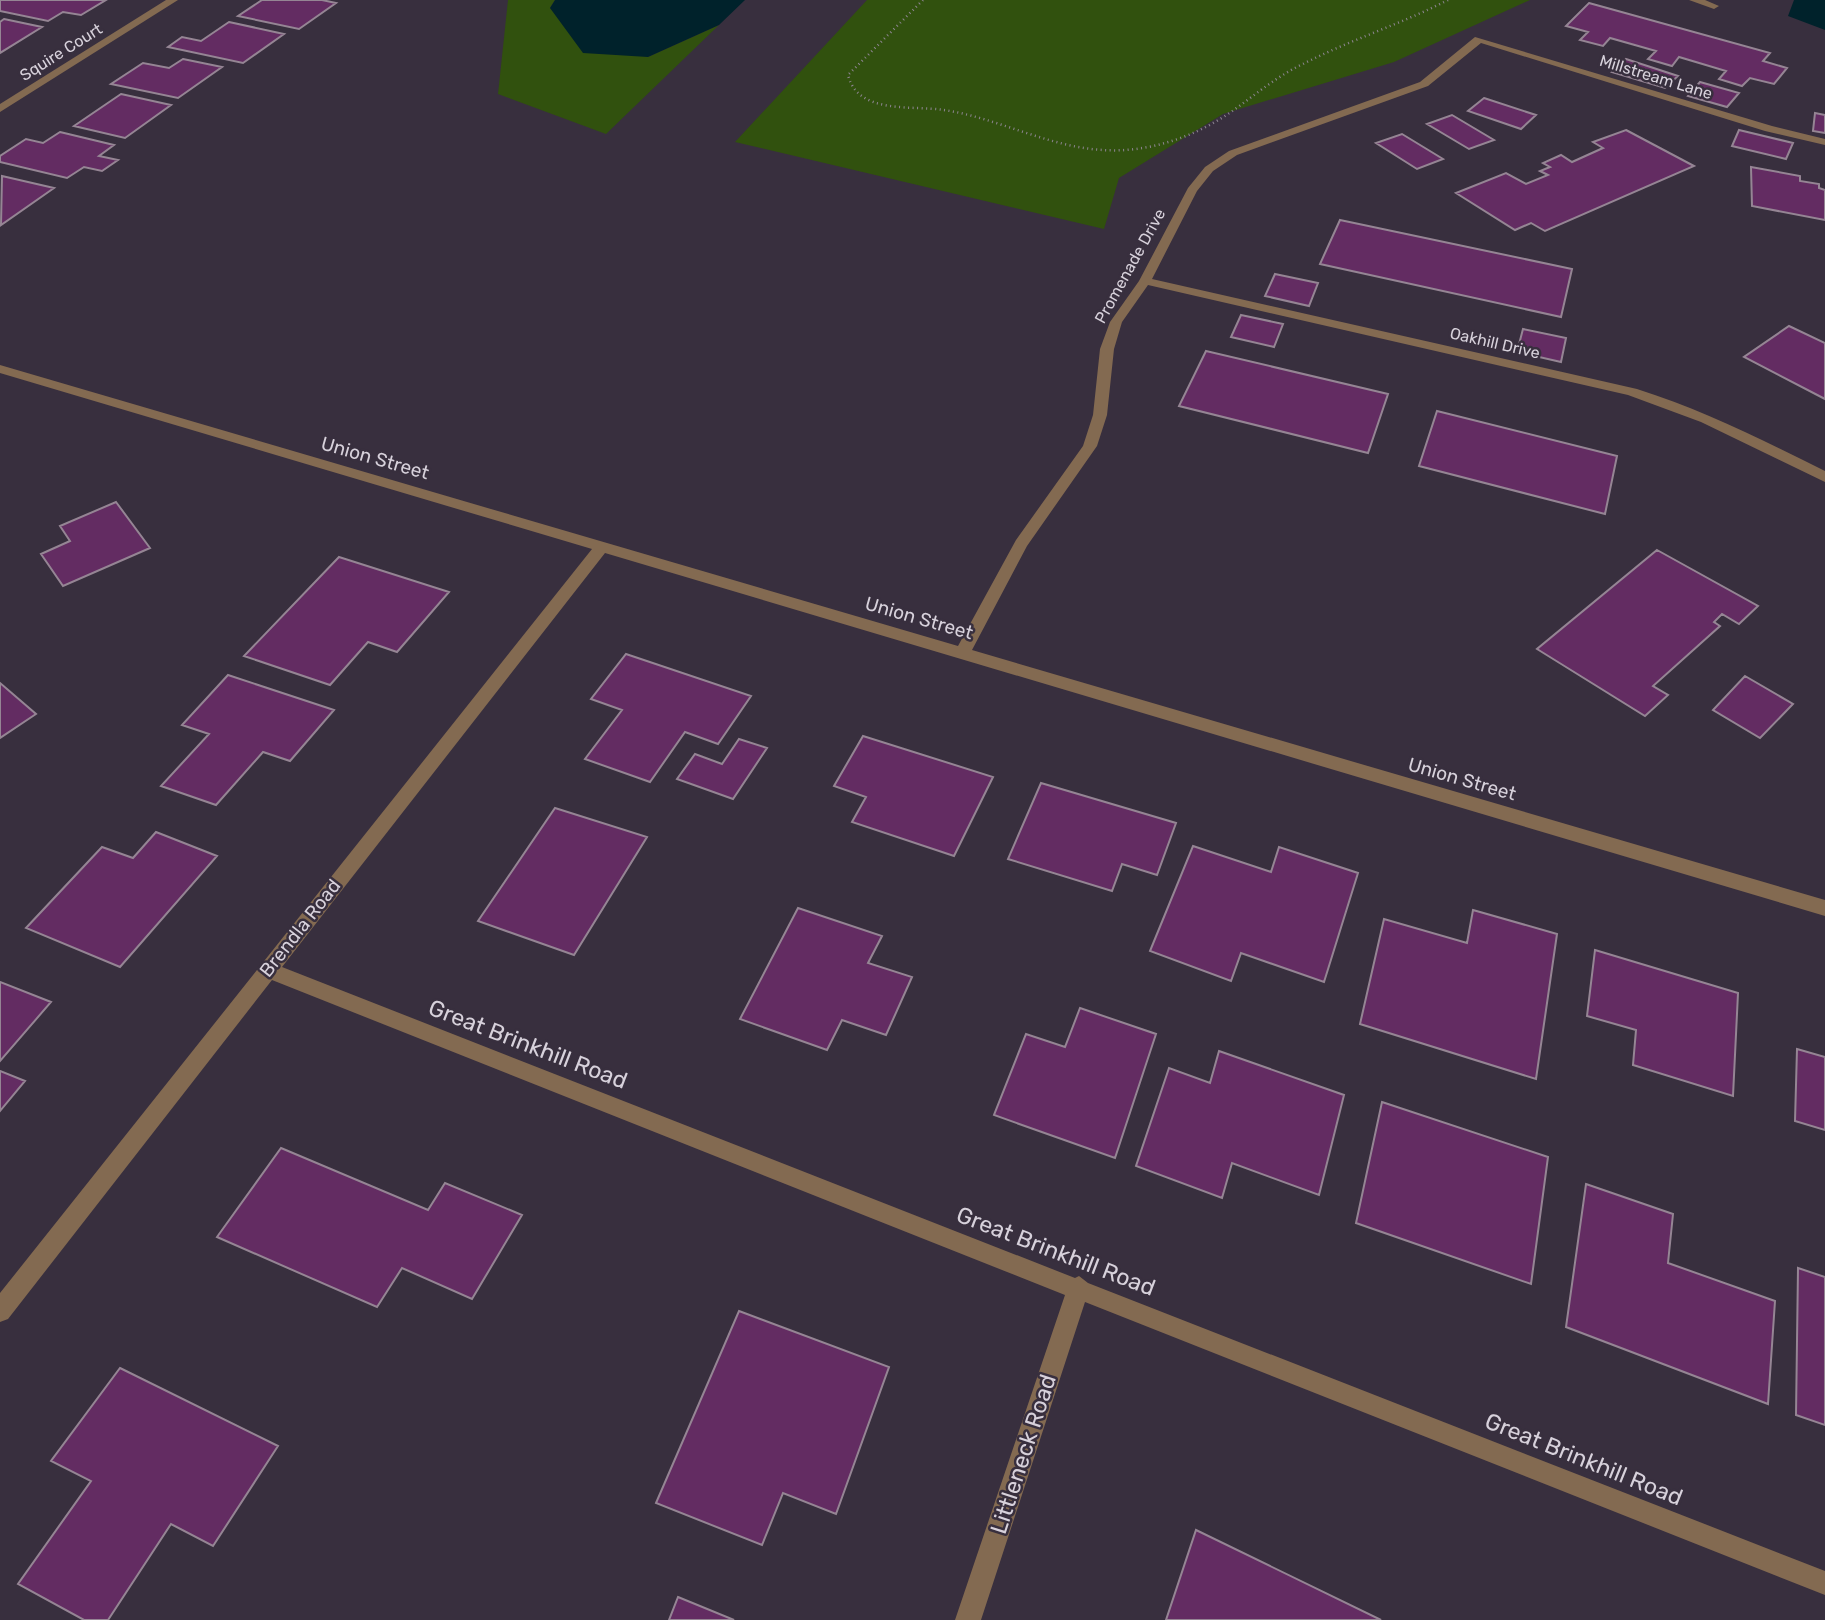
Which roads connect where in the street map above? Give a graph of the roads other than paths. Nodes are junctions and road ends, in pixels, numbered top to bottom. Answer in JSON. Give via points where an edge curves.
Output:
{"nodes":[{"id":1,"x":173,"y":0,"type":"edge"},
{"id":2,"x":1694,"y":0,"type":"edge"},
{"id":3,"x":1714,"y":6,"type":"dead end"},
{"id":4,"x":1479,"y":39,"type":"joint"},
{"id":5,"x":0,"y":109,"type":"edge"},
{"id":6,"x":1825,"y":142,"type":"edge"},
{"id":7,"x":1144,"y":281,"type":"junction"},
{"id":8,"x":0,"y":369,"type":"edge"},
{"id":9,"x":1825,"y":477,"type":"edge"},
{"id":10,"x":602,"y":547,"type":"junction"},
{"id":11,"x":962,"y":653,"type":"junction"},
{"id":12,"x":1825,"y":908,"type":"edge"},
{"id":13,"x":267,"y":970,"type":"junction"},
{"id":14,"x":1079,"y":1287,"type":"junction"},
{"id":15,"x":0,"y":1311,"type":"edge"},
{"id":16,"x":1825,"y":1583,"type":"edge"},
{"id":17,"x":968,"y":1620,"type":"edge"}],
"edges":[{"from":1,"to":5,"type":"street","name":"Squire Court"},
{"from":2,"to":3,"type":"street"},
{"from":4,"to":6,"type":"street","name":"Millstream Lane","via":[[1769,129]]},
{"from":4,"to":7,"type":"street","name":"Promenade Drive","via":[[1424,84],[1233,153],[1209,169],[1192,190]]},
{"from":7,"to":9,"type":"street","name":"Oakhill Drive","via":[[1632,392],[1715,422]]},
{"from":7,"to":11,"type":"street","name":"Promenade Drive","via":[[1116,322],[1107,349],[1100,415],[1090,446],[1021,544]]},
{"from":8,"to":10,"type":"street","name":"Union Street"},
{"from":10,"to":11,"type":"street","name":"Union Street"},
{"from":10,"to":13,"type":"street","name":"Brendla Road"},
{"from":11,"to":12,"type":"street","name":"Union Street"},
{"from":13,"to":14,"type":"street","name":"Great Brinkhill Road"},
{"from":13,"to":15,"type":"street","name":"Brendla Road"},
{"from":14,"to":16,"type":"street","name":"Great Brinkhill Road"},
{"from":14,"to":17,"type":"street","name":"Littleneck Road"}]}
